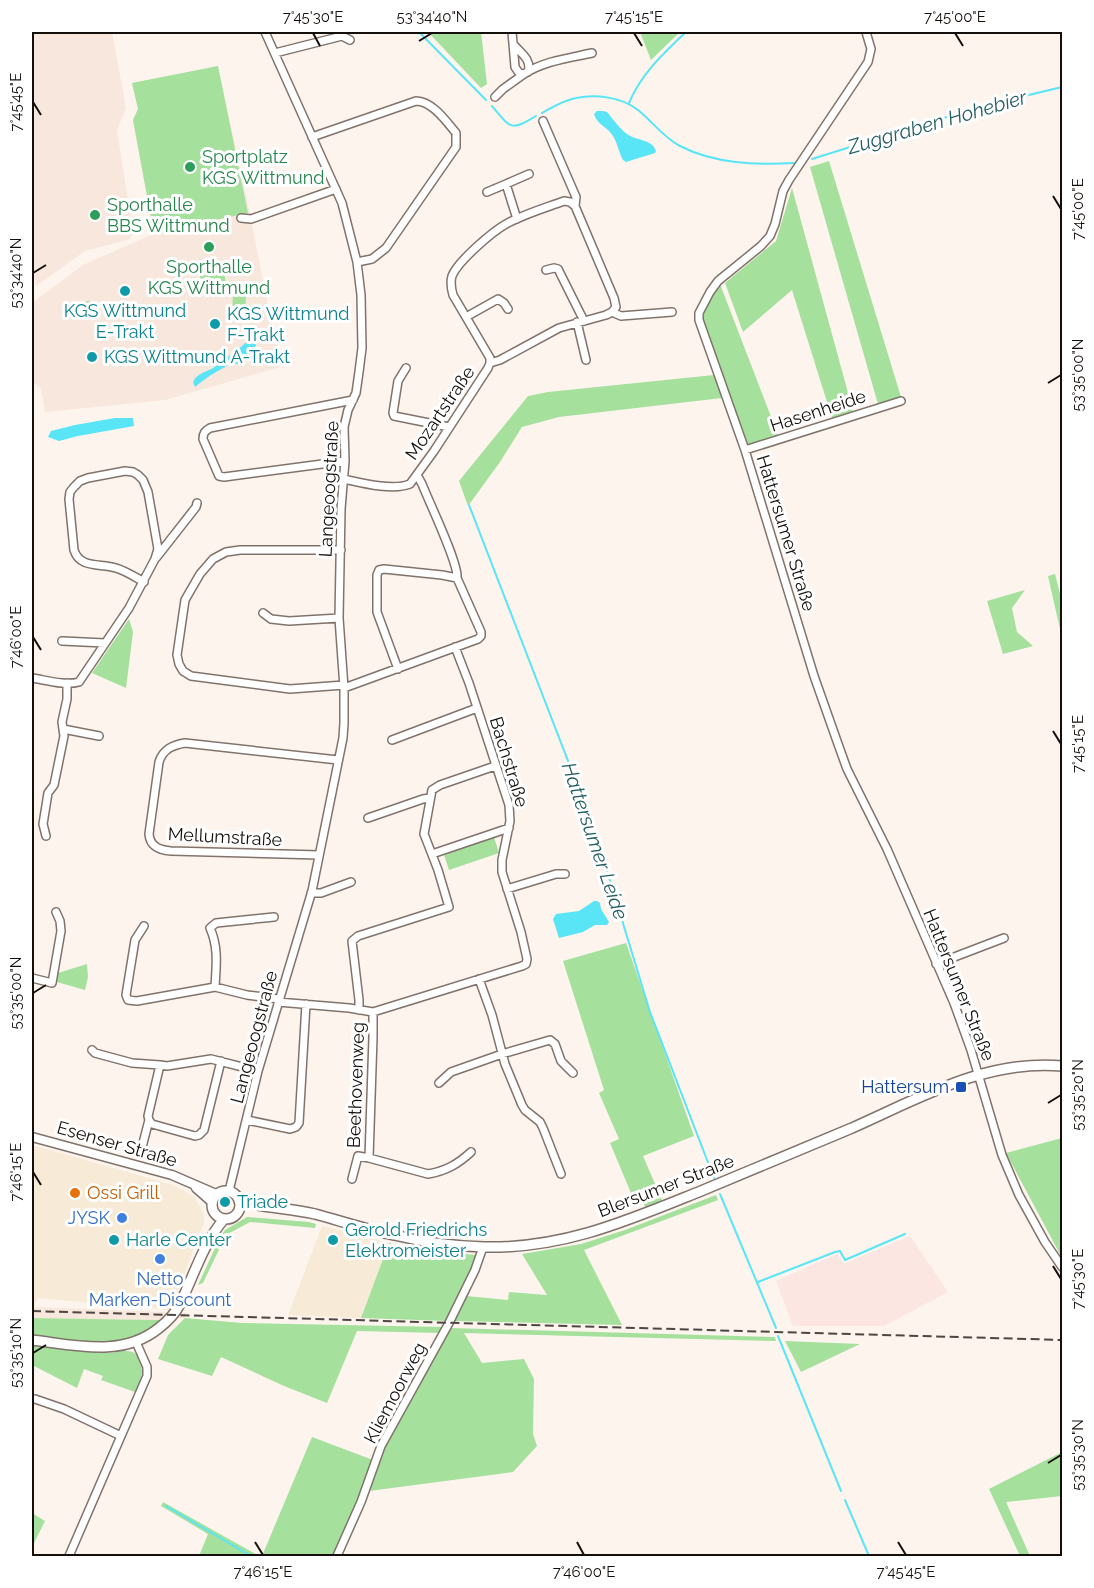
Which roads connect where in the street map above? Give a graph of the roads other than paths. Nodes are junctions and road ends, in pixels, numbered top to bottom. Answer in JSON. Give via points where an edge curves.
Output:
{"nodes":[{"id":1,"x":265,"y":32,"type":"edge"},
{"id":2,"x":512,"y":32,"type":"edge"},
{"id":3,"x":866,"y":32,"type":"edge"},
{"id":4,"x":351,"y":40,"type":"dead end"},
{"id":5,"x":514,"y":45,"type":"junction"},
{"id":6,"x":274,"y":52,"type":"junction"},
{"id":7,"x":592,"y":53,"type":"dead end"},
{"id":8,"x":526,"y":73,"type":"junction"},
{"id":9,"x":495,"y":97,"type":"dead end"},
{"id":10,"x":543,"y":122,"type":"dead end"},
{"id":11,"x":312,"y":137,"type":"junction"},
{"id":12,"x":529,"y":174,"type":"dead end"},
{"id":13,"x":506,"y":184,"type":"junction"},
{"id":14,"x":336,"y":189,"type":"junction"},
{"id":15,"x":487,"y":192,"type":"dead end"},
{"id":16,"x":575,"y":206,"type":"junction"},
{"id":17,"x":241,"y":218,"type":"dead end"},
{"id":18,"x":517,"y":219,"type":"junction"},
{"id":19,"x":357,"y":262,"type":"junction"},
{"id":20,"x":546,"y":270,"type":"dead end"},
{"id":21,"x":508,"y":309,"type":"dead end"},
{"id":22,"x":612,"y":312,"type":"junction"},
{"id":23,"x":672,"y":312,"type":"dead end"},
{"id":24,"x":466,"y":317,"type":"junction"},
{"id":25,"x":580,"y":322,"type":"junction"},
{"id":26,"x":586,"y":360,"type":"dead end"},
{"id":27,"x":490,"y":363,"type":"junction"},
{"id":28,"x":406,"y":368,"type":"dead end"},
{"id":29,"x":353,"y":400,"type":"junction"},
{"id":30,"x":901,"y":401,"type":"dead end"},
{"id":31,"x":449,"y":427,"type":"junction"},
{"id":32,"x":745,"y":450,"type":"junction"},
{"id":33,"x":345,"y":461,"type":"junction"},
{"id":34,"x":417,"y":476,"type":"junction"},
{"id":35,"x":344,"y":479,"type":"junction"},
{"id":36,"x":197,"y":503,"type":"dead end"},
{"id":37,"x":341,"y":550,"type":"junction"},
{"id":38,"x":155,"y":559,"type":"junction"},
{"id":39,"x":457,"y":578,"type":"junction"},
{"id":40,"x":144,"y":582,"type":"junction"},
{"id":41,"x":262,"y":613,"type":"dead end"},
{"id":42,"x":339,"y":618,"type":"junction"},
{"id":43,"x":62,"y":641,"type":"dead end"},
{"id":44,"x":105,"y":643,"type":"junction"},
{"id":45,"x":455,"y":647,"type":"junction"},
{"id":46,"x":398,"y":669,"type":"junction"},
{"id":47,"x":32,"y":678,"type":"edge"},
{"id":48,"x":67,"y":683,"type":"junction"},
{"id":49,"x":344,"y":686,"type":"junction"},
{"id":50,"x":477,"y":708,"type":"junction"},
{"id":51,"x":63,"y":729,"type":"junction"},
{"id":52,"x":99,"y":736,"type":"dead end"},
{"id":53,"x":392,"y":740,"type":"dead end"},
{"id":54,"x":338,"y":760,"type":"junction"},
{"id":55,"x":495,"y":766,"type":"junction"},
{"id":56,"x":430,"y":798,"type":"junction"},
{"id":57,"x":368,"y":818,"type":"dead end"},
{"id":58,"x":508,"y":828,"type":"junction"},
{"id":59,"x":46,"y":836,"type":"dead end"},
{"id":60,"x":432,"y":854,"type":"junction"},
{"id":61,"x":319,"y":855,"type":"junction"},
{"id":62,"x":565,"y":874,"type":"dead end"},
{"id":63,"x":351,"y":882,"type":"dead end"},
{"id":64,"x":507,"y":889,"type":"junction"},
{"id":65,"x":311,"y":893,"type":"junction"},
{"id":66,"x":56,"y":912,"type":"dead end"},
{"id":67,"x":274,"y":916,"type":"dead end"},
{"id":68,"x":144,"y":926,"type":"dead end"},
{"id":69,"x":1004,"y":938,"type":"dead end"},
{"id":70,"x":936,"y":963,"type":"junction"},
{"id":71,"x":32,"y":978,"type":"edge"},
{"id":72,"x":479,"y":979,"type":"junction"},
{"id":73,"x":216,"y":987,"type":"junction"},
{"id":74,"x":279,"y":1000,"type":"junction"},
{"id":75,"x":306,"y":1004,"type":"junction"},
{"id":76,"x":359,"y":1010,"type":"junction"},
{"id":77,"x":373,"y":1012,"type":"junction"},
{"id":78,"x":92,"y":1050,"type":"dead end"},
{"id":79,"x":502,"y":1054,"type":"junction"},
{"id":80,"x":220,"y":1061,"type":"junction"},
{"id":81,"x":159,"y":1065,"type":"junction"},
{"id":82,"x":1062,"y":1066,"type":"edge"},
{"id":83,"x":258,"y":1071,"type":"junction"},
{"id":84,"x":573,"y":1073,"type":"dead end"},
{"id":85,"x":978,"y":1074,"type":"junction"},
{"id":86,"x":440,"y":1083,"type":"dead end"},
{"id":87,"x":149,"y":1120,"type":"junction"},
{"id":88,"x":247,"y":1120,"type":"junction"},
{"id":89,"x":32,"y":1137,"type":"edge"},
{"id":90,"x":142,"y":1147,"type":"dead end"},
{"id":91,"x":471,"y":1152,"type":"dead end"},
{"id":92,"x":369,"y":1158,"type":"junction"},
{"id":93,"x":561,"y":1174,"type":"dead end"},
{"id":94,"x":352,"y":1179,"type":"dead end"},
{"id":95,"x":229,"y":1191,"type":"junction"},
{"id":96,"x":214,"y":1198,"type":"junction"},
{"id":97,"x":239,"y":1205,"type":"junction"},
{"id":98,"x":219,"y":1217,"type":"junction"},
{"id":99,"x":483,"y":1247,"type":"junction"},
{"id":100,"x":1062,"y":1268,"type":"edge"},
{"id":101,"x":32,"y":1340,"type":"edge"},
{"id":102,"x":136,"y":1342,"type":"junction"},
{"id":103,"x":34,"y":1399,"type":"dead end"},
{"id":104,"x":121,"y":1436,"type":"junction"},
{"id":105,"x":69,"y":1557,"type":"edge"},
{"id":106,"x":338,"y":1557,"type":"edge"}],
"edges":[{"from":1,"to":6,"type":"street","name":"Langeoogstraße"},
{"from":2,"to":5,"type":"street"},
{"from":3,"to":32,"type":"street","name":"Hattersumer Straße","via":[[871,49],[868,62],[789,180],[770,236],[718,281],[699,312],[701,328]]},
{"from":4,"to":6,"type":"street","via":[[342,36]]},
{"from":5,"to":8,"type":"street","via":[[530,68]]},
{"from":5,"to":8,"type":"street","via":[[515,67],[519,73]]},
{"from":6,"to":11,"type":"street","name":"Langeoogstraße"},
{"from":7,"to":8,"type":"street"},
{"from":8,"to":9,"type":"street"},
{"from":10,"to":16,"type":"street","via":[[576,197]]},
{"from":11,"to":14,"type":"street","name":"Langeoogstraße"},
{"from":11,"to":19,"type":"street","via":[[416,101],[428,105],[456,133],[456,147],[386,248],[372,259]]},
{"from":12,"to":13,"type":"street"},
{"from":13,"to":15,"type":"street"},
{"from":13,"to":18,"type":"street"},
{"from":14,"to":17,"type":"street","via":[[251,219]]},
{"from":14,"to":19,"type":"street","name":"Langeoogstraße"},
{"from":16,"to":18,"type":"street","name":"Mozartstraße","via":[[564,201]]},
{"from":16,"to":22,"type":"street","via":[[615,298]]},
{"from":18,"to":24,"type":"street","name":"Mozartstraße","via":[[481,243],[454,272],[453,295]]},
{"from":19,"to":29,"type":"street","name":"Langeoogstraße","via":[[362,348]]},
{"from":20,"to":25,"type":"street","via":[[558,269]]},
{"from":21,"to":24,"type":"street","via":[[498,299]]},
{"from":22,"to":23,"type":"street","via":[[621,316]]},
{"from":22,"to":25,"type":"street","name":"Mozartstraße"},
{"from":24,"to":27,"type":"street","name":"Mozartstraße"},
{"from":25,"to":26,"type":"street"},
{"from":25,"to":27,"type":"street","name":"Mozartstraße","via":[[559,328]]},
{"from":27,"to":31,"type":"street","name":"Mozartstraße"},
{"from":28,"to":31,"type":"street","via":[[398,381],[394,416]]},
{"from":29,"to":33,"type":"street","name":"Langeoogstraße","via":[[344,428]]},
{"from":29,"to":33,"type":"street","via":[[210,428],[203,434],[209,456],[219,476],[224,477]]},
{"from":30,"to":32,"type":"street","name":"Hasenheide"},
{"from":31,"to":34,"type":"street","name":"Mozartstraße"},
{"from":32,"to":70,"type":"street","name":"Hattersumer Straße","via":[[838,744]]},
{"from":33,"to":35,"type":"street","name":"Langeoogstraße"},
{"from":34,"to":35,"type":"street","name":"Mozartstraße","via":[[404,486]]},
{"from":34,"to":39,"type":"street","via":[[451,554]]},
{"from":35,"to":37,"type":"street","name":"Langeoogstraße"},
{"from":36,"to":38,"type":"street"},
{"from":37,"to":42,"type":"street","name":"Langeoogstraße"},
{"from":37,"to":49,"type":"street","via":[[240,550],[213,559],[185,600],[177,655],[183,671],[190,676],[290,689]]},
{"from":38,"to":40,"type":"street"},
{"from":38,"to":40,"type":"street","via":[[158,549],[148,492],[138,475],[126,471],[88,478],[74,486],[69,499],[76,556],[86,564],[117,568]]},
{"from":39,"to":45,"type":"street","via":[[481,636]]},
{"from":39,"to":46,"type":"street","via":[[379,570],[377,612]]},
{"from":40,"to":44,"type":"street"},
{"from":41,"to":42,"type":"street","via":[[289,621]]},
{"from":42,"to":49,"type":"street","name":"Langeoogstraße"},
{"from":43,"to":44,"type":"street"},
{"from":44,"to":48,"type":"street","via":[[79,682]]},
{"from":45,"to":46,"type":"street"},
{"from":45,"to":50,"type":"street","name":"Bachstraße"},
{"from":46,"to":49,"type":"street"},
{"from":47,"to":48,"type":"street"},
{"from":48,"to":51,"type":"street"},
{"from":49,"to":54,"type":"street","name":"Langeoogstraße"},
{"from":50,"to":53,"type":"street"},
{"from":50,"to":55,"type":"street","name":"Bachstraße"},
{"from":51,"to":52,"type":"street"},
{"from":51,"to":59,"type":"street","via":[[54,785],[48,793],[44,814]]},
{"from":54,"to":61,"type":"street","name":"Langeoogstraße"},
{"from":54,"to":61,"type":"street","name":"Mellumstraße","via":[[185,743],[166,750],[159,762],[149,834],[150,841],[160,850]]},
{"from":55,"to":56,"type":"street","via":[[435,787]]},
{"from":55,"to":58,"type":"street","name":"Bachstraße","via":[[509,805]]},
{"from":56,"to":57,"type":"street"},
{"from":56,"to":60,"type":"street","via":[[424,834]]},
{"from":58,"to":60,"type":"street"},
{"from":58,"to":64,"type":"street","name":"Bachstraße","via":[[502,860]]},
{"from":60,"to":76,"type":"street","via":[[449,907],[352,940]]},
{"from":61,"to":65,"type":"street","name":"Langeoogstraße"},
{"from":62,"to":64,"type":"street"},
{"from":63,"to":65,"type":"street"},
{"from":64,"to":72,"type":"street","name":"Bachstraße","via":[[521,932],[526,964]]},
{"from":65,"to":74,"type":"street","name":"Langeoogstraße"},
{"from":66,"to":71,"type":"street","via":[[61,932],[52,983]]},
{"from":67,"to":73,"type":"street","via":[[216,923],[210,928],[217,950]]},
{"from":68,"to":73,"type":"street","via":[[135,940],[128,1000]]},
{"from":69,"to":70,"type":"street"},
{"from":70,"to":85,"type":"street","name":"Hattersumer Straße"},
{"from":72,"to":77,"type":"street","name":"Bachstraße"},
{"from":72,"to":79,"type":"street"},
{"from":73,"to":74,"type":"street","name":"Bachstraße"},
{"from":74,"to":75,"type":"street","name":"Bachstraße"},
{"from":74,"to":83,"type":"street","name":"Langeoogstraße"},
{"from":75,"to":76,"type":"street","name":"Bachstraße"},
{"from":75,"to":88,"type":"street","via":[[299,1123],[290,1129]]},
{"from":76,"to":77,"type":"street","name":"Bachstraße"},
{"from":77,"to":92,"type":"street","name":"Beethovenweg"},
{"from":78,"to":81,"type":"street","via":[[132,1063]]},
{"from":79,"to":84,"type":"street","via":[[550,1040]]},
{"from":79,"to":86,"type":"street","via":[[452,1072]]},
{"from":79,"to":93,"type":"street","via":[[522,1105],[540,1122]]},
{"from":80,"to":81,"type":"street"},
{"from":80,"to":83,"type":"street"},
{"from":80,"to":87,"type":"street","via":[[202,1133],[195,1136]]},
{"from":81,"to":87,"type":"street"},
{"from":82,"to":85,"type":"main road","name":"Blersumer Straße","via":[[1021,1066]]},
{"from":83,"to":88,"type":"street","name":"Langeoogstraße"},
{"from":85,"to":99,"type":"main road","name":"Blersumer Straße","via":[[620,1223],[574,1237]]},
{"from":85,"to":100,"type":"street","name":"Hattersumer Straße","via":[[1002,1155],[1019,1194]]},
{"from":87,"to":90,"type":"street"},
{"from":88,"to":95,"type":"street","name":"Langeoogstraße"},
{"from":89,"to":96,"type":"street","name":"Esenser Straße","via":[[165,1173]]},
{"from":91,"to":92,"type":"street","name":"Beethovenweg","via":[[459,1164],[428,1174]]},
{"from":92,"to":94,"type":"street","name":"Beethovenweg","via":[[358,1156]]},
{"from":95,"to":96,"type":"main road","via":[[220,1191]]},
{"from":95,"to":97,"type":"main road","via":[[237,1196]]},
{"from":96,"to":98,"type":"main road","via":[[213,1211]]},
{"from":97,"to":98,"type":"main road","via":[[233,1217]]},
{"from":97,"to":99,"type":"main road","name":"Blersumer Straße","via":[[301,1211],[424,1242]]},
{"from":98,"to":102,"type":"main road","via":[[177,1310],[168,1321]]},
{"from":99,"to":106,"type":"street","name":"Kliemoorweg","via":[[449,1323],[381,1446]]},
{"from":101,"to":102,"type":"main road","via":[[100,1347]]},
{"from":102,"to":104,"type":"street","via":[[147,1376]]},
{"from":103,"to":104,"type":"street"},
{"from":104,"to":105,"type":"street"}]}
